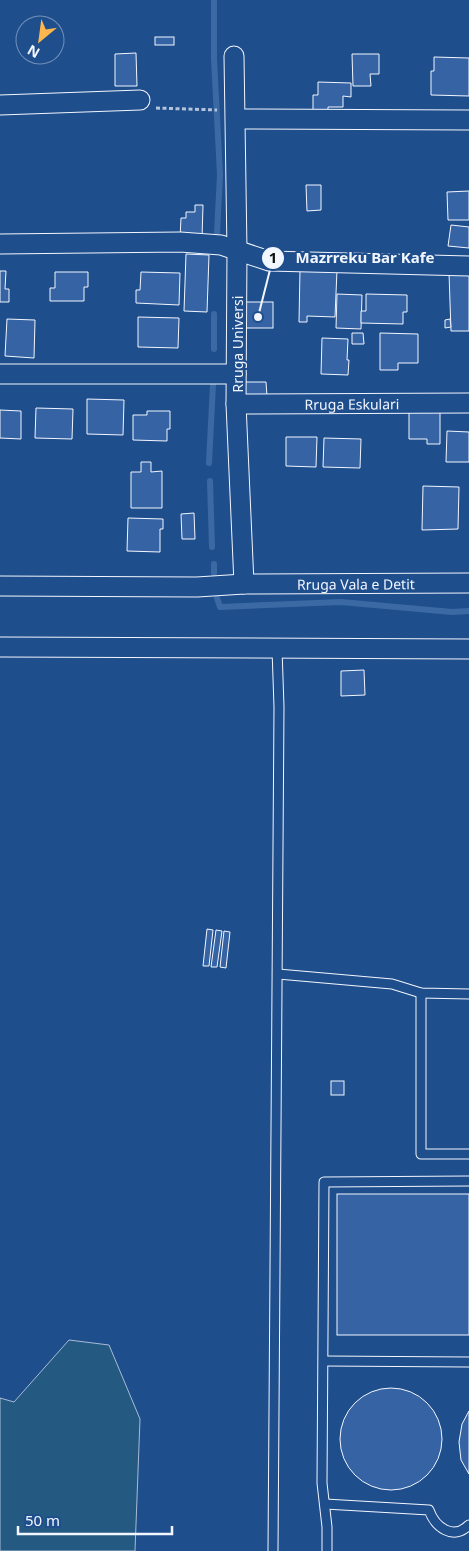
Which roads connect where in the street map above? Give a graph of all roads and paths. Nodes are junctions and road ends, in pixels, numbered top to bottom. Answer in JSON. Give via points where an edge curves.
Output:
{"nodes":[{"id":1,"x":234,"y":56,"type":"dead end"},
{"id":2,"x":140,"y":100,"type":"joint"},
{"id":3,"x":0,"y":105,"type":"edge"},
{"id":4,"x":210,"y":110,"type":"dead end"},
{"id":5,"x":236,"y":119,"type":"junction"},
{"id":6,"x":469,"y":120,"type":"edge"},
{"id":7,"x":0,"y":244,"type":"edge"},
{"id":8,"x":237,"y":251,"type":"junction"},
{"id":9,"x":469,"y":266,"type":"edge"},
{"id":10,"x":0,"y":374,"type":"edge"},
{"id":11,"x":236,"y":374,"type":"junction"},
{"id":12,"x":469,"y":403,"type":"edge"},
{"id":13,"x":236,"y":404,"type":"junction"},
{"id":14,"x":469,"y":583,"type":"edge"},
{"id":15,"x":244,"y":584,"type":"junction"},
{"id":16,"x":0,"y":586,"type":"edge"},
{"id":17,"x":0,"y":647,"type":"edge"},
{"id":18,"x":277,"y":649,"type":"junction"},
{"id":19,"x":469,"y":649,"type":"edge"},
{"id":20,"x":278,"y":974,"type":"junction"},
{"id":21,"x":421,"y":993,"type":"junction"},
{"id":22,"x":469,"y":994,"type":"edge"},
{"id":23,"x":469,"y":1154,"type":"edge"},
{"id":24,"x":469,"y":1181,"type":"edge"},
{"id":25,"x":324,"y":1361,"type":"junction"},
{"id":26,"x":469,"y":1362,"type":"edge"},
{"id":27,"x":325,"y":1504,"type":"junction"},
{"id":28,"x":469,"y":1525,"type":"edge"},
{"id":29,"x":273,"y":1551,"type":"edge"},
{"id":30,"x":327,"y":1551,"type":"edge"}],
"edges":[{"from":1,"to":5,"type":"street","name":"Rruga Universi"},
{"from":2,"to":3,"type":"street"},
{"from":2,"to":4,"type":"path","via":[[152,108]]},
{"from":5,"to":6,"type":"street"},
{"from":5,"to":8,"type":"street","name":"Rruga Universi"},
{"from":7,"to":8,"type":"street","via":[[180,242],[222,245]]},
{"from":8,"to":9,"type":"street","via":[[268,261]]},
{"from":8,"to":11,"type":"street","name":"Rruga Universi"},
{"from":10,"to":11,"type":"street"},
{"from":11,"to":13,"type":"street","name":"Rruga Universi"},
{"from":12,"to":13,"type":"street","name":"Rruga Eskulari"},
{"from":13,"to":15,"type":"street","name":"Rruga Universi"},
{"from":14,"to":15,"type":"street","name":"Rruga Vala e Detit"},
{"from":15,"to":16,"type":"street","via":[[197,587]]},
{"from":17,"to":18,"type":"street"},
{"from":18,"to":19,"type":"street"},
{"from":18,"to":20,"type":"lane"},
{"from":20,"to":21,"type":"lane","via":[[392,984]]},
{"from":20,"to":29,"type":"lane"},
{"from":21,"to":22,"type":"lane"},
{"from":21,"to":23,"type":"lane","via":[[421,1154]]},
{"from":24,"to":25,"type":"lane","via":[[324,1182]]},
{"from":25,"to":26,"type":"lane"},
{"from":25,"to":27,"type":"lane","via":[[322,1484]]},
{"from":27,"to":28,"type":"lane","via":[[429,1510],[438,1525],[452,1532]]},
{"from":27,"to":30,"type":"lane"}]}
